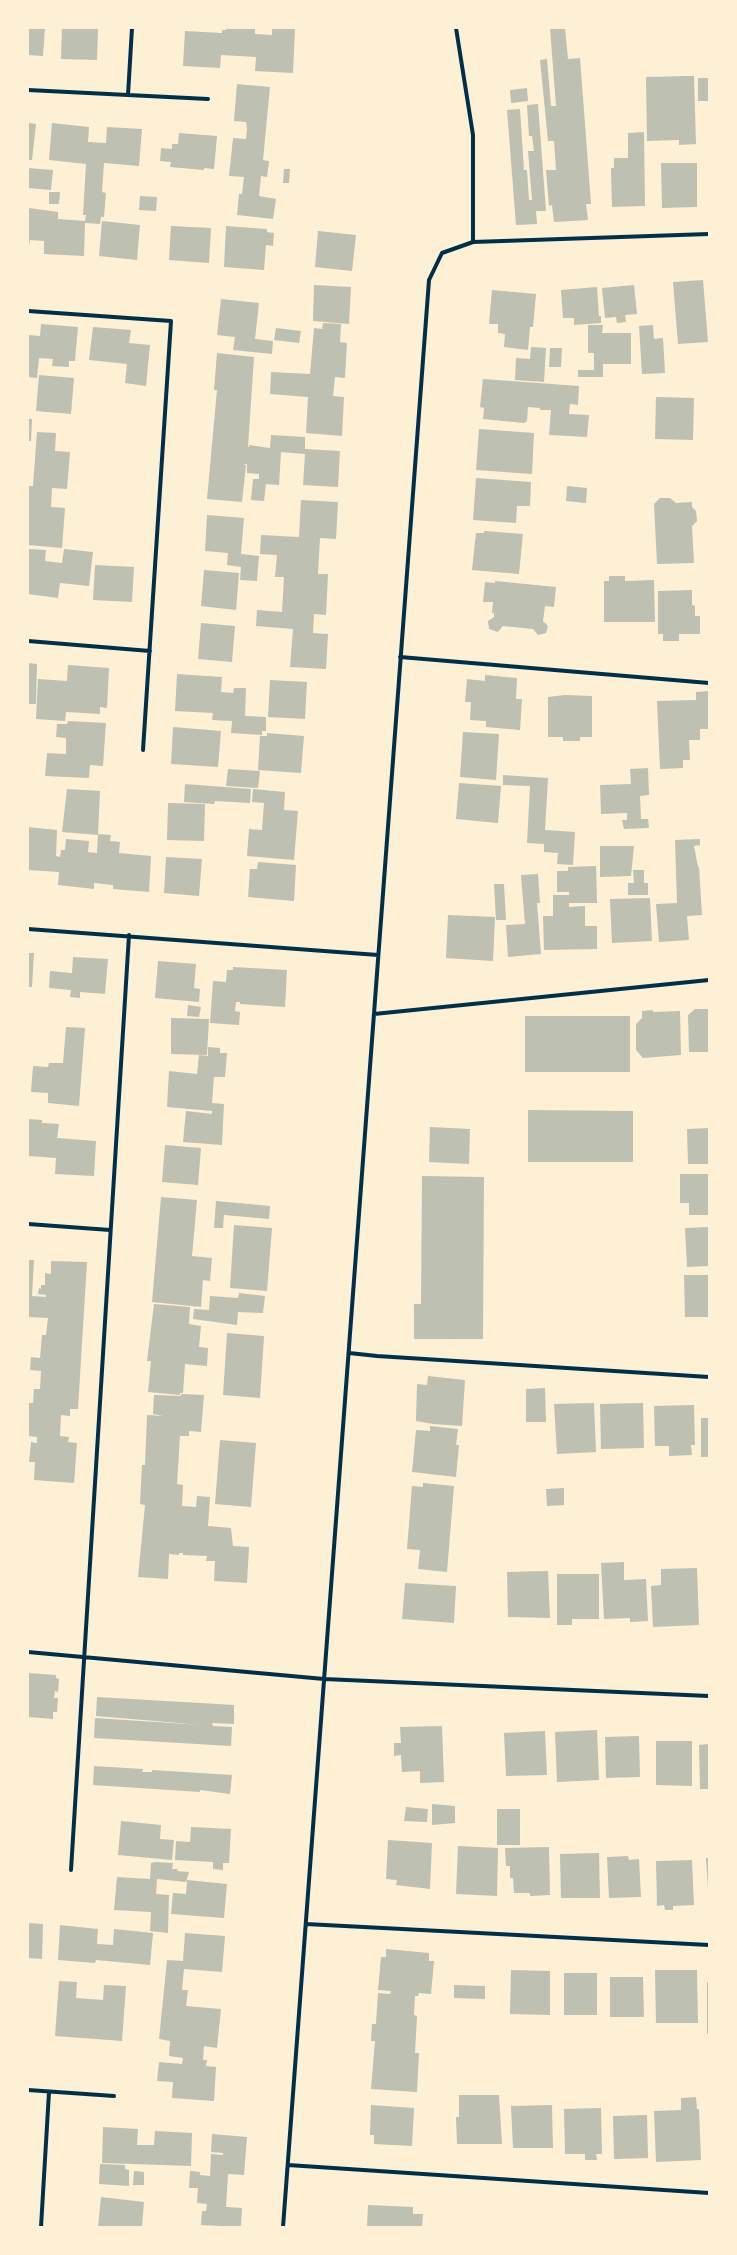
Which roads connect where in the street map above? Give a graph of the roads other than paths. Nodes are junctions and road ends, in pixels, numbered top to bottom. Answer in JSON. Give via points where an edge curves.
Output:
{"nodes":[{"id":1,"x":132,"y":28,"type":"edge"},
{"id":2,"x":456,"y":28,"type":"edge"},
{"id":3,"x":28,"y":90,"type":"edge"},
{"id":4,"x":128,"y":95,"type":"junction"},
{"id":5,"x":208,"y":99,"type":"dead end"},
{"id":6,"x":709,"y":234,"type":"edge"},
{"id":7,"x":473,"y":242,"type":"junction"},
{"id":8,"x":28,"y":312,"type":"edge"},
{"id":9,"x":28,"y":641,"type":"edge"},
{"id":10,"x":150,"y":650,"type":"junction"},
{"id":11,"x":400,"y":657,"type":"junction"},
{"id":12,"x":709,"y":683,"type":"edge"},
{"id":13,"x":143,"y":750,"type":"dead end"},
{"id":14,"x":28,"y":929,"type":"edge"},
{"id":15,"x":129,"y":936,"type":"junction"},
{"id":16,"x":378,"y":955,"type":"junction"},
{"id":17,"x":709,"y":980,"type":"edge"},
{"id":18,"x":374,"y":1014,"type":"junction"},
{"id":19,"x":28,"y":1224,"type":"edge"},
{"id":20,"x":110,"y":1230,"type":"junction"},
{"id":21,"x":348,"y":1353,"type":"junction"},
{"id":22,"x":709,"y":1377,"type":"edge"},
{"id":23,"x":28,"y":1652,"type":"edge"},
{"id":24,"x":84,"y":1656,"type":"junction"},
{"id":25,"x":324,"y":1679,"type":"junction"},
{"id":26,"x":709,"y":1696,"type":"edge"},
{"id":27,"x":71,"y":1870,"type":"dead end"},
{"id":28,"x":306,"y":1924,"type":"junction"},
{"id":29,"x":709,"y":1945,"type":"edge"},
{"id":30,"x":28,"y":2090,"type":"edge"},
{"id":31,"x":49,"y":2092,"type":"junction"},
{"id":32,"x":114,"y":2096,"type":"dead end"},
{"id":33,"x":288,"y":2165,"type":"junction"},
{"id":34,"x":709,"y":2193,"type":"edge"},
{"id":35,"x":41,"y":2227,"type":"edge"},
{"id":36,"x":283,"y":2227,"type":"edge"}],
"edges":[{"from":1,"to":4,"type":"street"},
{"from":2,"to":7,"type":"street","via":[[473,135]]},
{"from":3,"to":4,"type":"street"},
{"from":4,"to":5,"type":"street"},
{"from":6,"to":7,"type":"street"},
{"from":7,"to":11,"type":"street","via":[[442,253],[429,280]]},
{"from":8,"to":10,"type":"street","via":[[171,321]]},
{"from":9,"to":10,"type":"street"},
{"from":10,"to":13,"type":"street"},
{"from":11,"to":12,"type":"street"},
{"from":11,"to":16,"type":"street"},
{"from":14,"to":15,"type":"street"},
{"from":15,"to":16,"type":"street"},
{"from":15,"to":20,"type":"street"},
{"from":16,"to":18,"type":"street"},
{"from":17,"to":18,"type":"street"},
{"from":18,"to":21,"type":"street"},
{"from":19,"to":20,"type":"street"},
{"from":20,"to":24,"type":"street"},
{"from":21,"to":22,"type":"street"},
{"from":21,"to":25,"type":"street"},
{"from":23,"to":24,"type":"street"},
{"from":24,"to":25,"type":"street"},
{"from":24,"to":27,"type":"street"},
{"from":25,"to":26,"type":"street"},
{"from":25,"to":28,"type":"street"},
{"from":28,"to":29,"type":"street"},
{"from":28,"to":33,"type":"street"},
{"from":30,"to":31,"type":"street"},
{"from":31,"to":32,"type":"street"},
{"from":31,"to":35,"type":"street"},
{"from":33,"to":34,"type":"street"},
{"from":33,"to":36,"type":"street"}]}
